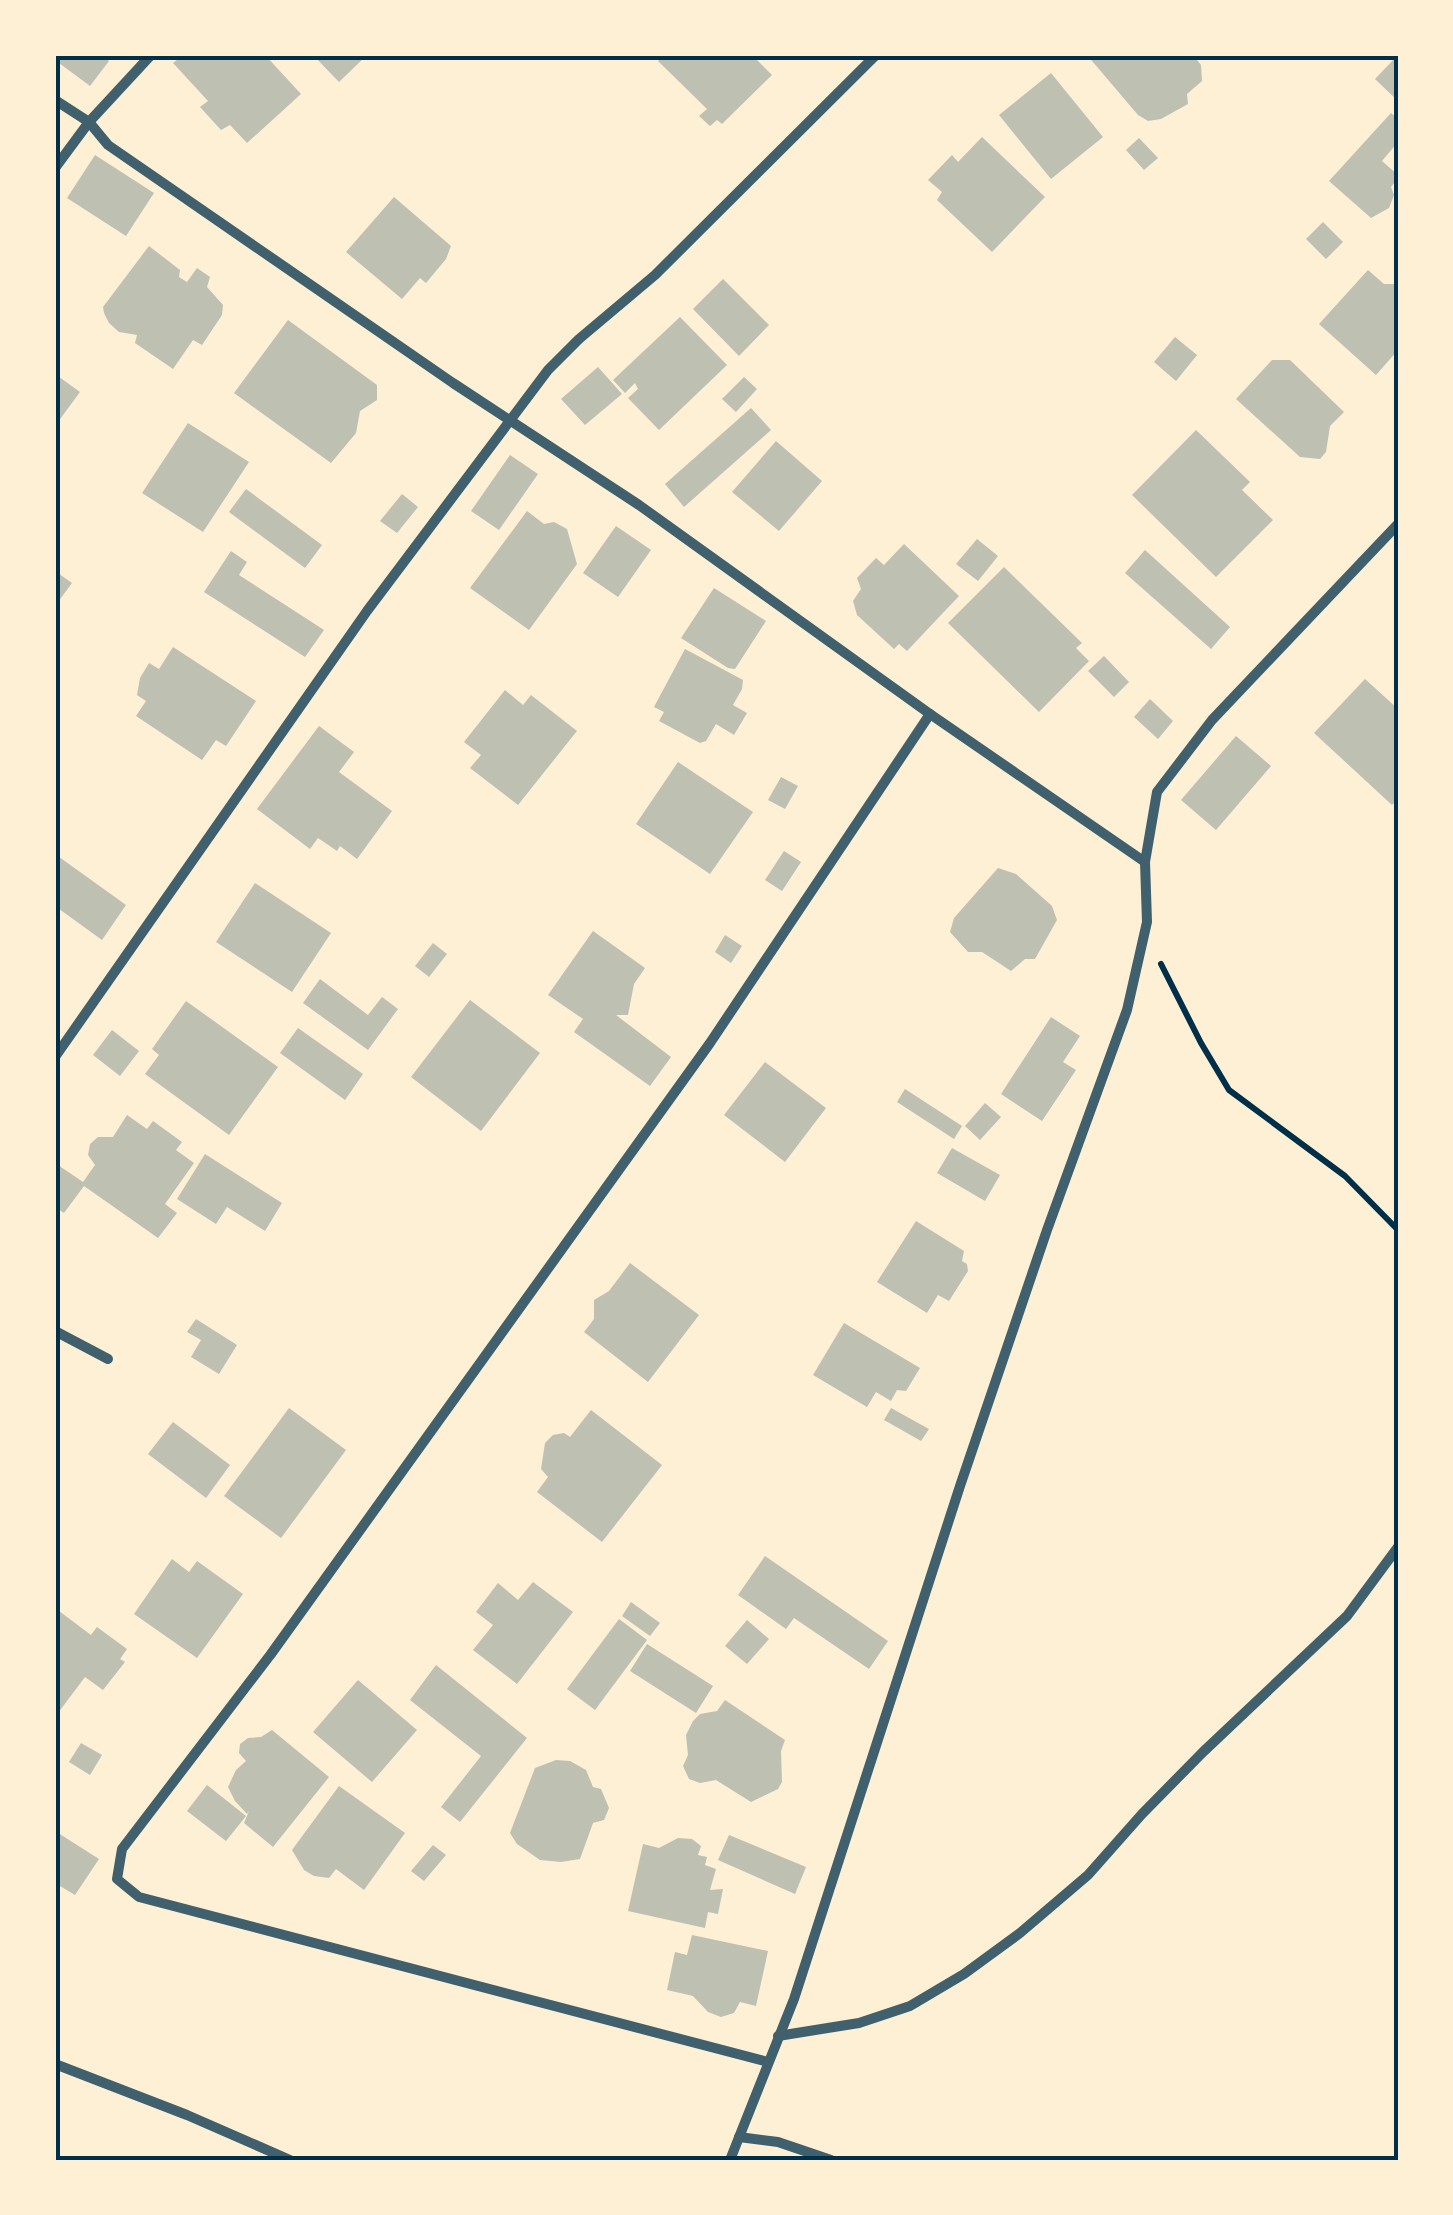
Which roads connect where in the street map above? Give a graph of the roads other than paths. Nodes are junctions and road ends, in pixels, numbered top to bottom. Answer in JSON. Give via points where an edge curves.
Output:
{"nodes":[{"id":1,"x":152,"y":55,"type":"edge"},
{"id":2,"x":876,"y":55,"type":"edge"},
{"id":3,"x":55,"y":100,"type":"edge"},
{"id":4,"x":89,"y":122,"type":"junction"},
{"id":5,"x":55,"y":168,"type":"edge"},
{"id":6,"x":510,"y":419,"type":"junction"},
{"id":7,"x":1398,"y":524,"type":"edge"},
{"id":8,"x":930,"y":714,"type":"junction"},
{"id":9,"x":1145,"y":862,"type":"junction"},
{"id":10,"x":55,"y":1057,"type":"edge"},
{"id":11,"x":55,"y":1331,"type":"edge"},
{"id":12,"x":108,"y":1359,"type":"dead end"},
{"id":13,"x":1398,"y":1547,"type":"edge"},
{"id":14,"x":778,"y":2036,"type":"junction"},
{"id":15,"x":768,"y":2062,"type":"junction"},
{"id":16,"x":55,"y":2064,"type":"edge"},
{"id":17,"x":739,"y":2137,"type":"junction"},
{"id":18,"x":290,"y":2160,"type":"edge"},
{"id":19,"x":730,"y":2160,"type":"edge"},
{"id":20,"x":831,"y":2160,"type":"edge"}],
"edges":[{"from":1,"to":4,"type":"street"},
{"from":2,"to":6,"type":"street","via":[[548,370]]},
{"from":3,"to":4,"type":"street"},
{"from":4,"to":5,"type":"street"},
{"from":4,"to":6,"type":"street","via":[[108,145]]},
{"from":6,"to":8,"type":"street"},
{"from":6,"to":10,"type":"street"},
{"from":7,"to":9,"type":"street","via":[[1212,720],[1156,792]]},
{"from":8,"to":9,"type":"street"},
{"from":8,"to":15,"type":"street","via":[[710,1043],[271,1654],[122,1849],[117,1879],[140,1897]]},
{"from":9,"to":14,"type":"street","via":[[1145,930],[1127,1010]]},
{"from":11,"to":12,"type":"street"},
{"from":13,"to":14,"type":"street","via":[[1346,1616],[1203,1752],[1088,1875],[1020,1934],[910,2006],[859,2023]]},
{"from":14,"to":15,"type":"street"},
{"from":15,"to":17,"type":"street"},
{"from":16,"to":18,"type":"street"},
{"from":17,"to":19,"type":"street"},
{"from":17,"to":20,"type":"street"}]}
